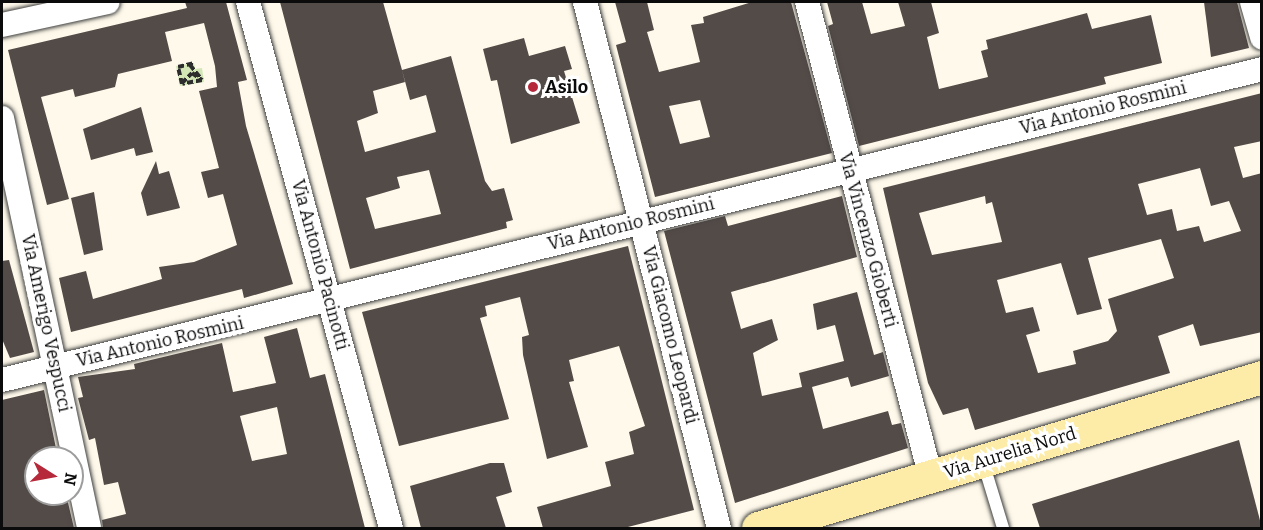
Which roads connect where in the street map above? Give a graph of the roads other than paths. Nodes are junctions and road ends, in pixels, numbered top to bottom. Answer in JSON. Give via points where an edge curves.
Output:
{"nodes":[{"id":1,"x":108,"y":2,"type":"edge"},
{"id":2,"x":248,"y":2,"type":"edge"},
{"id":3,"x":585,"y":2,"type":"edge"},
{"id":4,"x":807,"y":2,"type":"edge"},
{"id":5,"x":1252,"y":2,"type":"edge"},
{"id":6,"x":2,"y":25,"type":"edge"},
{"id":7,"x":1262,"y":38,"type":"edge"},
{"id":8,"x":1262,"y":69,"type":"edge"},
{"id":9,"x":2,"y":118,"type":"edge"},
{"id":10,"x":849,"y":171,"type":"junction"},
{"id":11,"x":641,"y":220,"type":"junction"},
{"id":12,"x":331,"y":302,"type":"junction"},
{"id":13,"x":56,"y":366,"type":"junction"},
{"id":14,"x":1262,"y":377,"type":"edge"},
{"id":15,"x":2,"y":380,"type":"edge"},
{"id":16,"x":983,"y":462,"type":"junction"},
{"id":17,"x":931,"y":477,"type":"junction"},
{"id":18,"x":89,"y":528,"type":"edge"},
{"id":19,"x":391,"y":528,"type":"edge"},
{"id":20,"x":719,"y":528,"type":"edge"},
{"id":21,"x":758,"y":528,"type":"edge"},
{"id":22,"x":1003,"y":528,"type":"edge"}],
"edges":[{"from":1,"to":6,"type":"street"},
{"from":2,"to":12,"type":"street","name":"Via Antonio Pacinotti"},
{"from":3,"to":11,"type":"street","name":"Via Giacomo Leopardi"},
{"from":4,"to":10,"type":"street","name":"Via Vincenzo Gioberti"},
{"from":5,"to":7,"type":"street"},
{"from":8,"to":10,"type":"street","name":"Via Antonio Rosmini"},
{"from":9,"to":13,"type":"street","name":"Via Amerigo Vespucci"},
{"from":10,"to":11,"type":"street","name":"Via Antonio Rosmini"},
{"from":10,"to":17,"type":"street","name":"Via Vincenzo Gioberti"},
{"from":11,"to":12,"type":"street","name":"Via Antonio Rosmini"},
{"from":11,"to":20,"type":"street","name":"Via Giacomo Leopardi"},
{"from":12,"to":13,"type":"street","name":"Via Antonio Rosmini"},
{"from":12,"to":19,"type":"street","name":"Via Antonio Pacinotti"},
{"from":13,"to":15,"type":"street","name":"Via Antonio Rosmini"},
{"from":13,"to":18,"type":"street","name":"Via Amerigo Vespucci"},
{"from":14,"to":16,"type":"street","name":"Via Aurelia Nord"},
{"from":16,"to":17,"type":"street","name":"Via Aurelia Nord"},
{"from":16,"to":22,"type":"lane"},
{"from":17,"to":21,"type":"street","name":"Via Aurelia Nord"}]}
